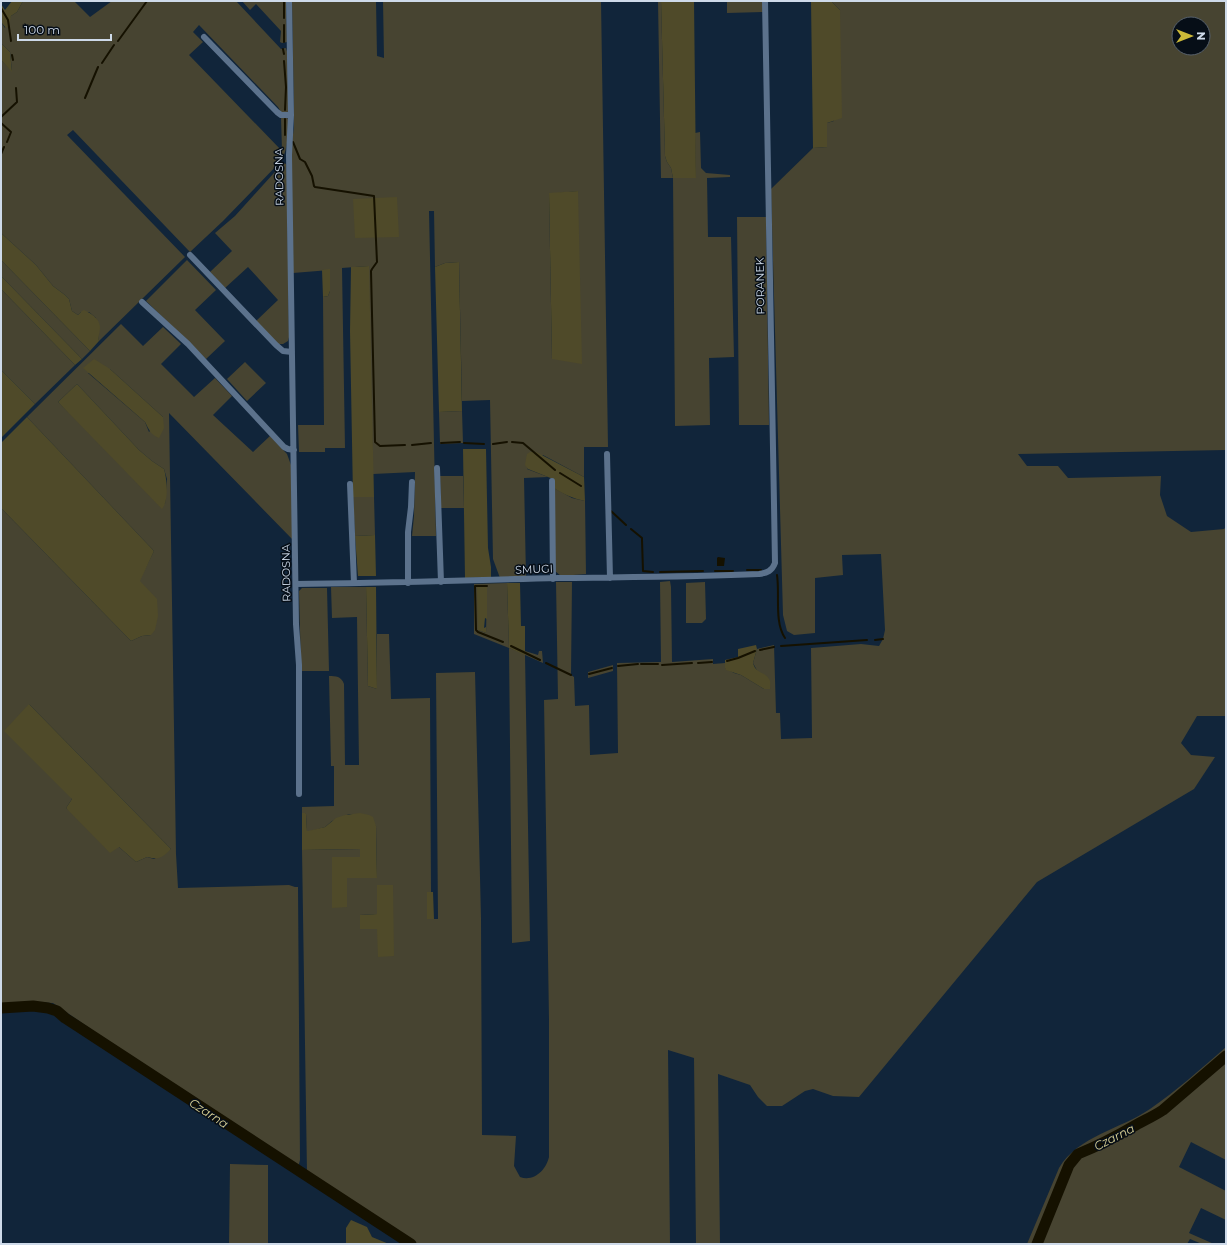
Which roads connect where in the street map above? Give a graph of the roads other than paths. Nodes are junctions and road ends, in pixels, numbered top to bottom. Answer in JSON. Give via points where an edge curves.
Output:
{"nodes":[{"id":1,"x":289,"y":1,"type":"edge"},
{"id":2,"x":766,"y":1,"type":"edge"},
{"id":3,"x":204,"y":37,"type":"dead end"},
{"id":4,"x":291,"y":115,"type":"junction"},
{"id":5,"x":190,"y":255,"type":"dead end"},
{"id":6,"x":142,"y":302,"type":"dead end"},
{"id":7,"x":292,"y":352,"type":"junction"},
{"id":8,"x":294,"y":450,"type":"junction"},
{"id":9,"x":606,"y":454,"type":"dead end"},
{"id":10,"x":437,"y":468,"type":"dead end"},
{"id":11,"x":552,"y":481,"type":"dead end"},
{"id":12,"x":412,"y":482,"type":"dead end"},
{"id":13,"x":350,"y":484,"type":"dead end"},
{"id":14,"x":771,"y":570,"type":"joint"},
{"id":15,"x":610,"y":578,"type":"junction"},
{"id":16,"x":553,"y":579,"type":"junction"},
{"id":17,"x":441,"y":582,"type":"junction"},
{"id":18,"x":354,"y":583,"type":"junction"},
{"id":19,"x":408,"y":583,"type":"junction"},
{"id":20,"x":296,"y":584,"type":"junction"},
{"id":21,"x":299,"y":794,"type":"dead end"}],
"edges":[{"from":1,"to":4,"type":"street","name":"RADOSNA"},
{"from":2,"to":14,"type":"street","name":"PORANEK","via":[[775,563]]},
{"from":3,"to":4,"type":"street","via":[[277,112]]},
{"from":4,"to":7,"type":"street","name":"RADOSNA","via":[[289,155]]},
{"from":5,"to":7,"type":"street","via":[[276,346],[283,351]]},
{"from":6,"to":8,"type":"street","via":[[188,344],[284,446]]},
{"from":7,"to":8,"type":"street","name":"RADOSNA"},
{"from":8,"to":20,"type":"street","name":"RADOSNA"},
{"from":9,"to":15,"type":"street"},
{"from":10,"to":17,"type":"street"},
{"from":11,"to":16,"type":"street"},
{"from":12,"to":19,"type":"street","via":[[408,532]]},
{"from":13,"to":18,"type":"street"},
{"from":14,"to":15,"type":"street","name":"SMUGI","via":[[764,574]]},
{"from":15,"to":16,"type":"street","name":"SMUGI"},
{"from":16,"to":17,"type":"street","name":"SMUGI"},
{"from":17,"to":19,"type":"street","name":"SMUGI"},
{"from":18,"to":19,"type":"street","name":"SMUGI"},
{"from":18,"to":20,"type":"street","name":"SMUGI"},
{"from":20,"to":21,"type":"street","name":"RADOSNA"}]}
